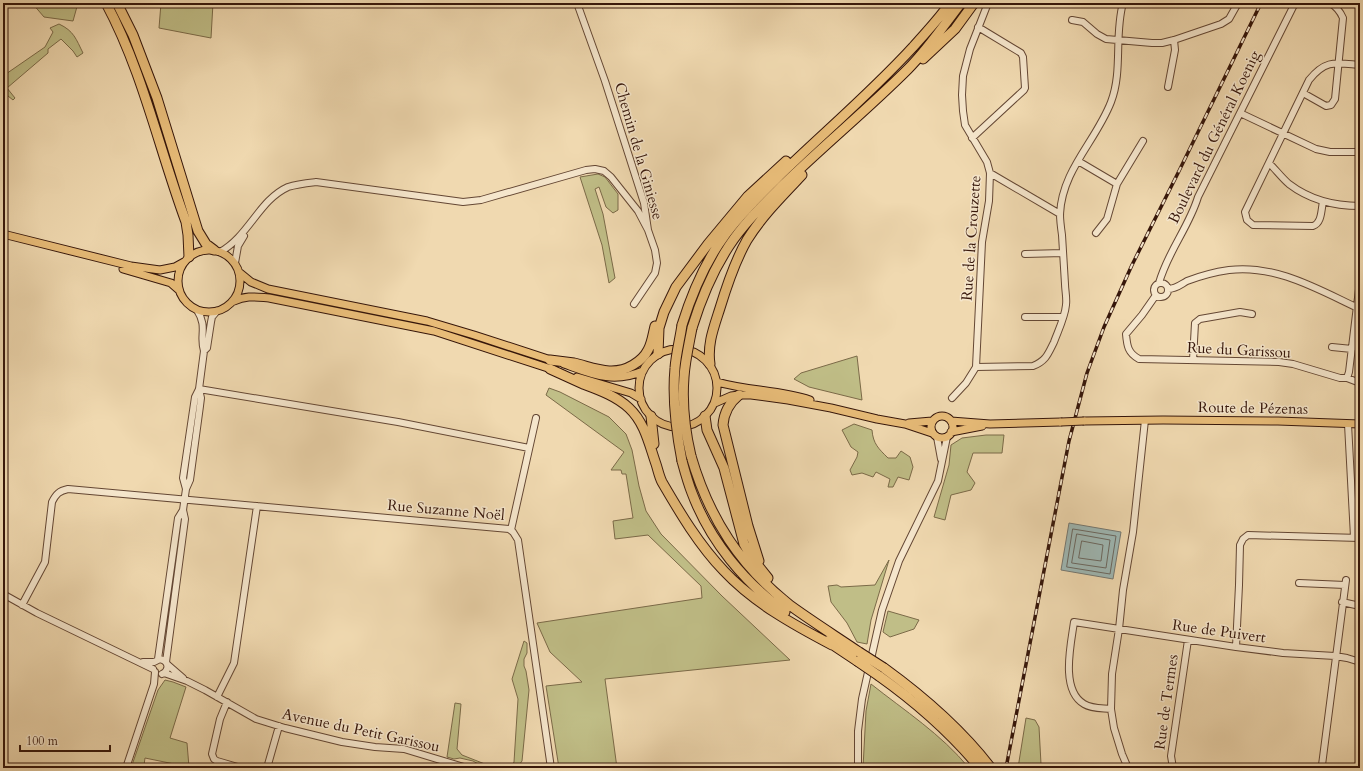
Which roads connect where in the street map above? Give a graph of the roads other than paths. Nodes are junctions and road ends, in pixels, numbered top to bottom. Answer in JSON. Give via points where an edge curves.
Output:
{"nodes":[{"id":1,"x":106,"y":3,"type":"edge"},
{"id":2,"x":117,"y":3,"type":"edge"},
{"id":3,"x":577,"y":3,"type":"edge"},
{"id":4,"x":943,"y":3,"type":"edge"},
{"id":5,"x":950,"y":3,"type":"edge"},
{"id":6,"x":961,"y":3,"type":"edge"},
{"id":7,"x":974,"y":3,"type":"edge"},
{"id":8,"x":988,"y":3,"type":"edge"},
{"id":9,"x":1123,"y":3,"type":"edge"},
{"id":10,"x":1238,"y":3,"type":"edge"},
{"id":11,"x":1295,"y":3,"type":"edge"},
{"id":12,"x":1330,"y":3,"type":"edge"},
{"id":13,"x":1072,"y":20,"type":"dead end"},
{"id":14,"x":978,"y":27,"type":"junction"},
{"id":15,"x":921,"y":38,"type":"junction"},
{"id":16,"x":1118,"y":40,"type":"junction"},
{"id":17,"x":1174,"y":40,"type":"junction"},
{"id":18,"x":1338,"y":63,"type":"junction"},
{"id":19,"x":1360,"y":65,"type":"edge"},
{"id":20,"x":1168,"y":87,"type":"dead end"},
{"id":21,"x":1303,"y":93,"type":"junction"},
{"id":22,"x":1240,"y":112,"type":"junction"},
{"id":23,"x":860,"y":113,"type":"junction"},
{"id":24,"x":1284,"y":133,"type":"junction"},
{"id":25,"x":972,"y":138,"type":"junction"},
{"id":26,"x":1143,"y":141,"type":"dead end"},
{"id":27,"x":815,"y":142,"type":"junction"},
{"id":28,"x":827,"y":143,"type":"junction"},
{"id":29,"x":1360,"y":152,"type":"edge"},
{"id":30,"x":1078,"y":161,"type":"junction"},
{"id":31,"x":1269,"y":163,"type":"junction"},
{"id":32,"x":990,"y":173,"type":"junction"},
{"id":33,"x":1117,"y":184,"type":"junction"},
{"id":34,"x":1323,"y":202,"type":"junction"},
{"id":35,"x":1360,"y":206,"type":"edge"},
{"id":36,"x":1060,"y":214,"type":"junction"},
{"id":37,"x":249,"y":226,"type":"junction"},
{"id":38,"x":648,"y":230,"type":"junction"},
{"id":39,"x":1096,"y":233,"type":"dead end"},
{"id":40,"x":3,"y":234,"type":"edge"},
{"id":41,"x":3,"y":239,"type":"edge"},
{"id":42,"x":217,"y":251,"type":"junction"},
{"id":43,"x":1063,"y":253,"type":"junction"},
{"id":44,"x":1025,"y":254,"type":"dead end"},
{"id":45,"x":187,"y":260,"type":"junction"},
{"id":46,"x":235,"y":263,"type":"junction"},
{"id":47,"x":240,"y":273,"type":"junction"},
{"id":48,"x":1360,"y":281,"type":"edge"},
{"id":49,"x":1159,"y":283,"type":"junction"},
{"id":50,"x":1168,"y":289,"type":"junction"},
{"id":51,"x":179,"y":290,"type":"junction"},
{"id":52,"x":674,"y":292,"type":"junction"},
{"id":53,"x":1156,"y":296,"type":"junction"},
{"id":54,"x":234,"y":301,"type":"junction"},
{"id":55,"x":634,"y":304,"type":"dead end"},
{"id":56,"x":1358,"y":308,"type":"edge"},
{"id":57,"x":197,"y":310,"type":"junction"},
{"id":58,"x":217,"y":311,"type":"junction"},
{"id":59,"x":1252,"y":314,"type":"dead end"},
{"id":60,"x":1025,"y":317,"type":"dead end"},
{"id":61,"x":1063,"y":317,"type":"junction"},
{"id":62,"x":1332,"y":347,"type":"dead end"},
{"id":63,"x":1352,"y":349,"type":"junction"},
{"id":64,"x":204,"y":351,"type":"junction"},
{"id":65,"x":658,"y":354,"type":"junction"},
{"id":66,"x":1193,"y":360,"type":"junction"},
{"id":67,"x":550,"y":364,"type":"junction"},
{"id":68,"x":710,"y":364,"type":"junction"},
{"id":69,"x":976,"y":367,"type":"junction"},
{"id":70,"x":643,"y":371,"type":"junction"},
{"id":71,"x":1347,"y":378,"type":"junction"},
{"id":72,"x":717,"y":382,"type":"junction"},
{"id":73,"x":1360,"y":383,"type":"edge"},
{"id":74,"x":199,"y":389,"type":"junction"},
{"id":75,"x":739,"y":395,"type":"junction"},
{"id":76,"x":952,"y":398,"type":"dead end"},
{"id":77,"x":641,"y":399,"type":"junction"},
{"id":78,"x":714,"y":403,"type":"junction"},
{"id":79,"x":831,"y":408,"type":"junction"},
{"id":80,"x":651,"y":416,"type":"junction"},
{"id":81,"x":706,"y":416,"type":"junction"},
{"id":82,"x":536,"y":418,"type":"dead end"},
{"id":83,"x":1145,"y":420,"type":"junction"},
{"id":84,"x":932,"y":421,"type":"junction"},
{"id":85,"x":951,"y":421,"type":"junction"},
{"id":86,"x":905,"y":424,"type":"junction"},
{"id":87,"x":990,"y":424,"type":"junction"},
{"id":88,"x":1348,"y":424,"type":"junction"},
{"id":89,"x":1360,"y":424,"type":"edge"},
{"id":90,"x":935,"y":435,"type":"junction"},
{"id":91,"x":949,"y":435,"type":"junction"},
{"id":92,"x":529,"y":448,"type":"junction"},
{"id":93,"x":941,"y":462,"type":"junction"},
{"id":94,"x":184,"y":500,"type":"junction"},
{"id":95,"x":257,"y":506,"type":"junction"},
{"id":96,"x":678,"y":508,"type":"junction"},
{"id":97,"x":183,"y":510,"type":"junction"},
{"id":98,"x":511,"y":530,"type":"junction"},
{"id":99,"x":1357,"y":538,"type":"edge"},
{"id":100,"x":764,"y":574,"type":"junction"},
{"id":101,"x":1299,"y":583,"type":"dead end"},
{"id":102,"x":3,"y":594,"type":"edge"},
{"id":103,"x":1342,"y":602,"type":"junction"},
{"id":104,"x":22,"y":605,"type":"junction"},
{"id":105,"x":792,"y":606,"type":"junction"},
{"id":106,"x":1360,"y":606,"type":"edge"},
{"id":107,"x":1119,"y":629,"type":"junction"},
{"id":108,"x":1188,"y":640,"type":"junction"},
{"id":109,"x":832,"y":645,"type":"junction"},
{"id":110,"x":1236,"y":647,"type":"junction"},
{"id":111,"x":858,"y":656,"type":"junction"},
{"id":112,"x":1336,"y":656,"type":"junction"},
{"id":113,"x":1360,"y":662,"type":"edge"},
{"id":114,"x":167,"y":663,"type":"junction"},
{"id":115,"x":157,"y":668,"type":"junction"},
{"id":116,"x":882,"y":672,"type":"junction"},
{"id":117,"x":187,"y":682,"type":"junction"},
{"id":118,"x":217,"y":696,"type":"junction"},
{"id":119,"x":227,"y":702,"type":"junction"},
{"id":120,"x":1111,"y":709,"type":"junction"},
{"id":121,"x":279,"y":726,"type":"junction"},
{"id":122,"x":126,"y":768,"type":"edge"},
{"id":123,"x":241,"y":768,"type":"edge"},
{"id":124,"x":267,"y":768,"type":"edge"},
{"id":125,"x":467,"y":768,"type":"edge"},
{"id":126,"x":551,"y":768,"type":"edge"},
{"id":127,"x":858,"y":768,"type":"edge"},
{"id":128,"x":980,"y":768,"type":"edge"},
{"id":129,"x":991,"y":768,"type":"edge"},
{"id":130,"x":1128,"y":768,"type":"edge"},
{"id":131,"x":1173,"y":768,"type":"edge"},
{"id":132,"x":1320,"y":768,"type":"edge"}],
"edges":[{"from":1,"to":45,"type":"highway","via":[[128,48],[147,100],[186,222]]},
{"from":2,"to":42,"type":"highway","via":[[133,35],[157,98],[198,231],[206,244]]},
{"from":3,"to":38,"type":"street","name":"Chemin de la Giniesse","via":[[644,203]]},
{"from":4,"to":15,"type":"highway"},
{"from":5,"to":15,"type":"highway"},
{"from":6,"to":23,"type":"highway","via":[[932,42]]},
{"from":7,"to":23,"type":"highway","via":[[955,29],[884,96]]},
{"from":8,"to":14,"type":"street","name":"Rue de la Crouzette"},
{"from":9,"to":16,"type":"street"},
{"from":10,"to":17,"type":"street","via":[[1229,19],[1221,24]]},
{"from":11,"to":22,"type":"street","name":"Boulevard du Général Koenig"},
{"from":12,"to":18,"type":"street","via":[[1340,10],[1343,18]]},
{"from":13,"to":16,"type":"street","via":[[1083,22],[1106,39]]},
{"from":14,"to":25,"type":"street","name":"Rue de la Crouzette","via":[[963,76],[962,111],[965,125]]},
{"from":14,"to":25,"type":"street","via":[[1021,53],[1025,88]]},
{"from":15,"to":27,"type":"highway","via":[[878,84]]},
{"from":16,"to":17,"type":"street","via":[[1152,43]]},
{"from":16,"to":30,"type":"street","via":[[1115,89],[1111,103]]},
{"from":17,"to":20,"type":"street","via":[[1175,50]]},
{"from":18,"to":19,"type":"street"},
{"from":18,"to":21,"type":"street","via":[[1332,63],[1316,72]]},
{"from":18,"to":21,"type":"street","via":[[1335,99],[1331,105],[1326,106]]},
{"from":21,"to":24,"type":"street"},
{"from":22,"to":24,"type":"street"},
{"from":22,"to":49,"type":"street","name":"Boulevard du Général Koenig","via":[[1163,269]]},
{"from":23,"to":28,"type":"highway"},
{"from":24,"to":29,"type":"street","via":[[1316,149],[1330,152]]},
{"from":24,"to":31,"type":"street"},
{"from":25,"to":32,"type":"street","name":"Rue de la Crouzette","via":[[987,162]]},
{"from":26,"to":33,"type":"street"},
{"from":27,"to":52,"type":"highway","via":[[800,149],[748,196],[708,244]]},
{"from":27,"to":109,"type":"highway","bridge":true,"via":[[746,210],[716,249],[697,284],[682,325],[673,396],[682,461],[692,494],[710,530],[743,575],[762,593]]},
{"from":28,"to":68,"type":"highway","via":[[747,240],[715,324],[709,346]]},
{"from":28,"to":105,"type":"highway","bridge":true,"via":[[762,206],[730,245],[705,289],[692,328],[684,384],[685,423],[691,456],[706,501],[734,549],[761,580]]},
{"from":30,"to":33,"type":"street"},
{"from":30,"to":36,"type":"street","via":[[1070,173]]},
{"from":31,"to":34,"type":"street","via":[[1303,194]]},
{"from":31,"to":34,"type":"street","via":[[1244,212],[1247,220],[1253,225],[1317,225]]},
{"from":32,"to":36,"type":"street"},
{"from":32,"to":69,"type":"street","name":"Rue de la Crouzette","via":[[989,201],[982,242]]},
{"from":33,"to":39,"type":"street","via":[[1107,219]]},
{"from":34,"to":35,"type":"street"},
{"from":36,"to":43,"type":"street"},
{"from":37,"to":38,"type":"street","via":[[272,198],[288,187],[303,183],[328,183],[463,202],[481,200],[595,169],[604,171],[611,177],[638,211]]},
{"from":37,"to":42,"type":"street","via":[[235,242]]},
{"from":37,"to":46,"type":"street","via":[[238,246]]},
{"from":38,"to":55,"type":"street","name":"Chemin de la Giniesse","via":[[657,263],[655,273]]},
{"from":40,"to":45,"type":"main road","via":[[131,266],[160,270],[175,268]]},
{"from":41,"to":51,"type":"main road","via":[[150,276],[171,283]]},
{"from":42,"to":45,"type":"main road","via":[[201,251]]},
{"from":42,"to":46,"type":"main road"},
{"from":43,"to":44,"type":"street"},
{"from":43,"to":61,"type":"street","via":[[1066,304]]},
{"from":45,"to":51,"type":"main road","via":[[179,274]]},
{"from":46,"to":47,"type":"main road"},
{"from":47,"to":54,"type":"main road","via":[[240,287]]},
{"from":47,"to":67,"type":"main road","via":[[251,282],[268,289],[427,321],[468,332]]},
{"from":48,"to":56,"type":"street"},
{"from":49,"to":50,"type":"street","via":[[1166,285]]},
{"from":49,"to":53,"type":"street","via":[[1153,289]]},
{"from":50,"to":53,"type":"street","via":[[1165,296]]},
{"from":50,"to":56,"type":"street","via":[[1175,289],[1188,281],[1209,274],[1229,270],[1259,270],[1301,282]]},
{"from":51,"to":57,"type":"main road","via":[[187,303]]},
{"from":52,"to":65,"type":"highway","via":[[659,328]]},
{"from":52,"to":67,"type":"highway","via":[[668,296],[662,308],[649,348],[644,356],[630,367],[613,372],[574,363]]},
{"from":53,"to":66,"type":"street","name":"Rue du Garissou","via":[[1126,334],[1127,346],[1132,355],[1139,359]]},
{"from":54,"to":58,"type":"main road"},
{"from":54,"to":67,"type":"main road","via":[[244,296],[269,298],[416,327]]},
{"from":56,"to":63,"type":"street"},
{"from":57,"to":58,"type":"main road"},
{"from":57,"to":64,"type":"street","via":[[204,326]]},
{"from":58,"to":64,"type":"street","via":[[212,317],[207,348]]},
{"from":59,"to":66,"type":"street","via":[[1240,312],[1200,319],[1195,323]]},
{"from":60,"to":61,"type":"street"},
{"from":61,"to":69,"type":"street","via":[[1047,357],[1041,363],[1033,366]]},
{"from":62,"to":63,"type":"street"},
{"from":63,"to":71,"type":"street"},
{"from":64,"to":74,"type":"street"},
{"from":65,"to":68,"type":"main road","via":[[684,349],[699,354]]},
{"from":65,"to":70,"type":"main road"},
{"from":66,"to":71,"type":"street","name":"Rue du Garissou","via":[[1279,362]]},
{"from":67,"to":70,"type":"main road","via":[[611,378],[625,377]]},
{"from":67,"to":77,"type":"main road","via":[[598,384],[631,393]]},
{"from":67,"to":96,"type":"highway","via":[[619,400],[635,415],[645,431],[661,480]]},
{"from":68,"to":72,"type":"main road"},
{"from":69,"to":76,"type":"street","name":"Rue de la Crouzette"},
{"from":70,"to":77,"type":"main road","via":[[639,386]]},
{"from":71,"to":73,"type":"street","name":"Rue du Garissou"},
{"from":72,"to":78,"type":"main road"},
{"from":72,"to":79,"type":"main road","via":[[809,399]]},
{"from":74,"to":92,"type":"street","via":[[398,422]]},
{"from":74,"to":94,"type":"street","via":[[201,398],[190,480]]},
{"from":75,"to":78,"type":"main road"},
{"from":75,"to":79,"type":"main road"},
{"from":75,"to":100,"type":"highway","via":[[726,410],[724,432],[752,542]]},
{"from":77,"to":80,"type":"main road"},
{"from":78,"to":81,"type":"main road"},
{"from":79,"to":86,"type":"main road"},
{"from":80,"to":81,"type":"main road","via":[[665,425],[680,427],[694,424]]},
{"from":80,"to":96,"type":"highway","via":[[657,458]]},
{"from":81,"to":100,"type":"highway","via":[[707,430],[724,468],[744,544]]},
{"from":82,"to":92,"type":"street"},
{"from":83,"to":87,"type":"main road","name":"Route de Pézenas","bridge":true},
{"from":83,"to":88,"type":"main road","name":"Route de Pézenas"},
{"from":83,"to":107,"type":"street"},
{"from":84,"to":85,"type":"main road","via":[[942,416]]},
{"from":84,"to":86,"type":"main road"},
{"from":84,"to":90,"type":"main road","via":[[930,426]]},
{"from":85,"to":87,"type":"main road","name":"Route de Pézenas"},
{"from":85,"to":91,"type":"main road","via":[[953,427]]},
{"from":86,"to":90,"type":"main road"},
{"from":87,"to":91,"type":"main road","name":"Route de Pézenas"},
{"from":88,"to":89,"type":"main road","name":"Route de Pézenas"},
{"from":88,"to":99,"type":"street"},
{"from":90,"to":91,"type":"main road"},
{"from":90,"to":93,"type":"street"},
{"from":91,"to":93,"type":"street"},
{"from":92,"to":98,"type":"street"},
{"from":93,"to":127,"type":"street","via":[[936,487],[899,561],[882,610],[862,699],[858,731]]},
{"from":94,"to":95,"type":"street","name":"Rue Suzanne Noël"},
{"from":94,"to":97,"type":"street"},
{"from":94,"to":104,"type":"street","name":"Rue Suzanne Noël","via":[[68,489],[60,491],[52,502],[45,562]]},
{"from":95,"to":98,"type":"street","name":"Rue Suzanne Noël"},
{"from":95,"to":118,"type":"street","via":[[234,663]]},
{"from":96,"to":109,"type":"highway","via":[[709,553],[737,583],[777,613]]},
{"from":97,"to":114,"type":"street","via":[[185,519]]},
{"from":97,"to":115,"type":"street","via":[[178,518]]},
{"from":98,"to":126,"type":"street","name":"Rue Suzanne Noël","via":[[518,540]]},
{"from":99,"to":110,"type":"street","via":[[1248,535],[1243,539],[1240,545]]},
{"from":100,"to":105,"type":"highway"},
{"from":101,"to":103,"type":"street","via":[[1345,582]]},
{"from":102,"to":104,"type":"street"},
{"from":103,"to":106,"type":"street"},
{"from":103,"to":112,"type":"street"},
{"from":104,"to":115,"type":"street","via":[[139,662]]},
{"from":105,"to":111,"type":"highway"},
{"from":107,"to":108,"type":"street","name":"Rue de Puivert"},
{"from":107,"to":120,"type":"street","via":[[1112,674]]},
{"from":107,"to":120,"type":"street","name":"Rue de Puivert","via":[[1074,622],[1069,661],[1073,692],[1078,700],[1092,707]]},
{"from":108,"to":110,"type":"street","name":"Rue de Puivert"},
{"from":108,"to":131,"type":"street","name":"Rue de Termes","via":[[1171,756]]},
{"from":109,"to":111,"type":"highway"},
{"from":110,"to":112,"type":"street","name":"Rue de Puivert","via":[[1283,654]]},
{"from":111,"to":116,"type":"highway","bridge":true},
{"from":112,"to":113,"type":"street","name":"Rue de Puivert"},
{"from":112,"to":132,"type":"street"},
{"from":114,"to":115,"type":"street","via":[[162,659]]},
{"from":114,"to":115,"type":"street","via":[[167,670]]},
{"from":114,"to":117,"type":"street","name":"Avenue du Petit Garissou"},
{"from":115,"to":117,"type":"street","name":"Avenue du Petit Garissou"},
{"from":115,"to":122,"type":"street"},
{"from":116,"to":128,"type":"highway","via":[[961,746]]},
{"from":116,"to":129,"type":"highway","via":[[933,706],[951,722]]},
{"from":117,"to":118,"type":"street","name":"Avenue du Petit Garissou"},
{"from":118,"to":119,"type":"street","name":"Avenue du Petit Garissou"},
{"from":119,"to":121,"type":"street","name":"Avenue du Petit Garissou","via":[[256,719]]},
{"from":119,"to":123,"type":"street","via":[[220,719],[212,754],[217,761]]},
{"from":120,"to":130,"type":"street","via":[[1114,728]]},
{"from":121,"to":124,"type":"street"},
{"from":121,"to":125,"type":"street","name":"Avenue du Petit Garissou","via":[[342,742],[404,750]]}]}
